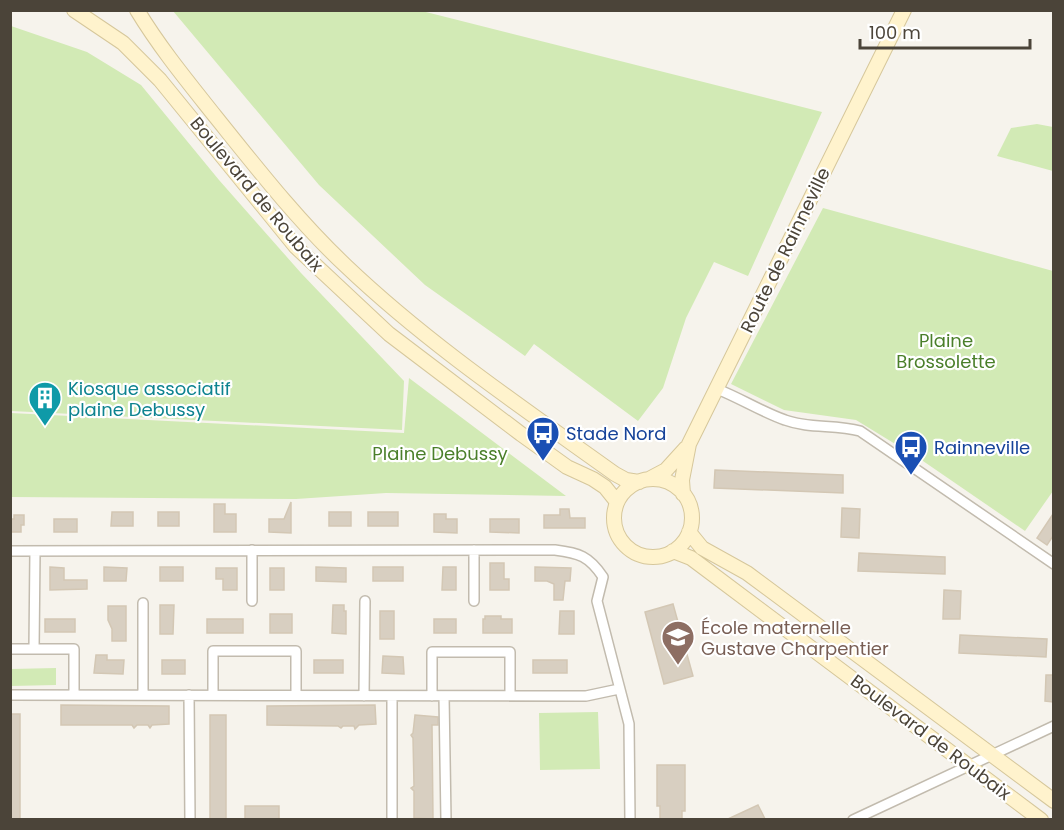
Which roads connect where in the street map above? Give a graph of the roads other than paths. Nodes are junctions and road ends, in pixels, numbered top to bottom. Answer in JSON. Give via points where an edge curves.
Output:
{"nodes":[{"id":1,"x":74,"y":10,"type":"edge"},
{"id":2,"x":137,"y":10,"type":"edge"},
{"id":3,"x":904,"y":10,"type":"edge"},
{"id":4,"x":717,"y":388,"type":"junction"},
{"id":5,"x":689,"y":444,"type":"junction"},
{"id":6,"x":644,"y":481,"type":"junction"},
{"id":7,"x":683,"y":494,"type":"junction"},
{"id":8,"x":617,"y":502,"type":"junction"},
{"id":9,"x":689,"y":532,"type":"junction"},
{"id":10,"x":10,"y":550,"type":"edge"},
{"id":11,"x":35,"y":550,"type":"junction"},
{"id":12,"x":252,"y":550,"type":"junction"},
{"id":13,"x":474,"y":550,"type":"junction"},
{"id":14,"x":673,"y":551,"type":"junction"},
{"id":15,"x":1053,"y":564,"type":"edge"},
{"id":16,"x":252,"y":601,"type":"dead end"},
{"id":17,"x":365,"y":601,"type":"dead end"},
{"id":18,"x":474,"y":601,"type":"dead end"},
{"id":19,"x":143,"y":603,"type":"dead end"},
{"id":20,"x":10,"y":649,"type":"edge"},
{"id":21,"x":34,"y":649,"type":"junction"},
{"id":22,"x":619,"y":689,"type":"junction"},
{"id":23,"x":10,"y":695,"type":"edge"},
{"id":24,"x":74,"y":695,"type":"junction"},
{"id":25,"x":143,"y":695,"type":"junction"},
{"id":26,"x":189,"y":695,"type":"junction"},
{"id":27,"x":213,"y":695,"type":"junction"},
{"id":28,"x":296,"y":695,"type":"junction"},
{"id":29,"x":364,"y":696,"type":"junction"},
{"id":30,"x":392,"y":696,"type":"junction"},
{"id":31,"x":432,"y":696,"type":"junction"},
{"id":32,"x":444,"y":696,"type":"junction"},
{"id":33,"x":510,"y":696,"type":"junction"},
{"id":34,"x":1053,"y":726,"type":"edge"},
{"id":35,"x":992,"y":755,"type":"junction"},
{"id":36,"x":969,"y":765,"type":"junction"},
{"id":37,"x":1053,"y":801,"type":"edge"},
{"id":38,"x":190,"y":819,"type":"edge"},
{"id":39,"x":392,"y":819,"type":"edge"},
{"id":40,"x":446,"y":819,"type":"edge"},
{"id":41,"x":630,"y":819,"type":"edge"},
{"id":42,"x":853,"y":819,"type":"edge"},
{"id":43,"x":1041,"y":819,"type":"edge"}],
"edges":[{"from":1,"to":8,"type":"main road","name":"Boulevard de Roubaix","via":[[123,43],[160,80],[296,247],[389,334],[567,467],[605,487]]},
{"from":2,"to":6,"type":"main road","name":"Boulevard de Roubaix","via":[[232,136],[346,266],[419,330],[615,474],[626,480]]},
{"from":3,"to":4,"type":"main road","name":"Route de Rainneville"},
{"from":4,"to":5,"type":"main road","name":"Route de Rainneville"},
{"from":4,"to":15,"type":"street","via":[[786,421],[860,431]]},
{"from":5,"to":6,"type":"main road","via":[[666,470]]},
{"from":5,"to":7,"type":"main road","name":"Route de Rainneville"},
{"from":6,"to":7,"type":"main road","via":[[668,482]]},
{"from":6,"to":8,"type":"main road","via":[[630,486]]},
{"from":7,"to":9,"type":"main road","via":[[690,508]]},
{"from":8,"to":14,"type":"main road","via":[[614,524],[623,544],[641,556],[663,556]]},
{"from":9,"to":14,"type":"main road"},
{"from":9,"to":35,"type":"main road","name":"Boulevard de Roubaix","via":[[702,548],[747,573]]},
{"from":10,"to":11,"type":"street"},
{"from":11,"to":12,"type":"street"},
{"from":11,"to":21,"type":"street"},
{"from":12,"to":13,"type":"street"},
{"from":12,"to":16,"type":"street"},
{"from":13,"to":18,"type":"street"},
{"from":13,"to":22,"type":"street","via":[[555,550],[581,555],[595,564],[603,576],[597,601]]},
{"from":14,"to":36,"type":"main road","name":"Boulevard de Roubaix","via":[[691,558]]},
{"from":17,"to":29,"type":"street"},
{"from":19,"to":25,"type":"street"},
{"from":20,"to":21,"type":"street"},
{"from":21,"to":24,"type":"street","via":[[74,649]]},
{"from":22,"to":33,"type":"street","via":[[586,696]]},
{"from":22,"to":41,"type":"street","via":[[628,724]]},
{"from":23,"to":24,"type":"street"},
{"from":24,"to":25,"type":"street"},
{"from":25,"to":26,"type":"street"},
{"from":26,"to":27,"type":"street"},
{"from":26,"to":38,"type":"street"},
{"from":27,"to":28,"type":"street"},
{"from":27,"to":28,"type":"street","via":[[213,651],[296,651]]},
{"from":28,"to":29,"type":"street"},
{"from":29,"to":30,"type":"street"},
{"from":30,"to":31,"type":"street"},
{"from":30,"to":39,"type":"street"},
{"from":31,"to":32,"type":"street"},
{"from":31,"to":33,"type":"street","via":[[432,652],[510,652]]},
{"from":32,"to":33,"type":"street"},
{"from":32,"to":40,"type":"street"},
{"from":34,"to":35,"type":"street"},
{"from":35,"to":36,"type":"street"},
{"from":35,"to":37,"type":"main road","name":"Boulevard de Roubaix"},
{"from":36,"to":42,"type":"street"},
{"from":36,"to":43,"type":"main road","name":"Boulevard de Roubaix"}]}
